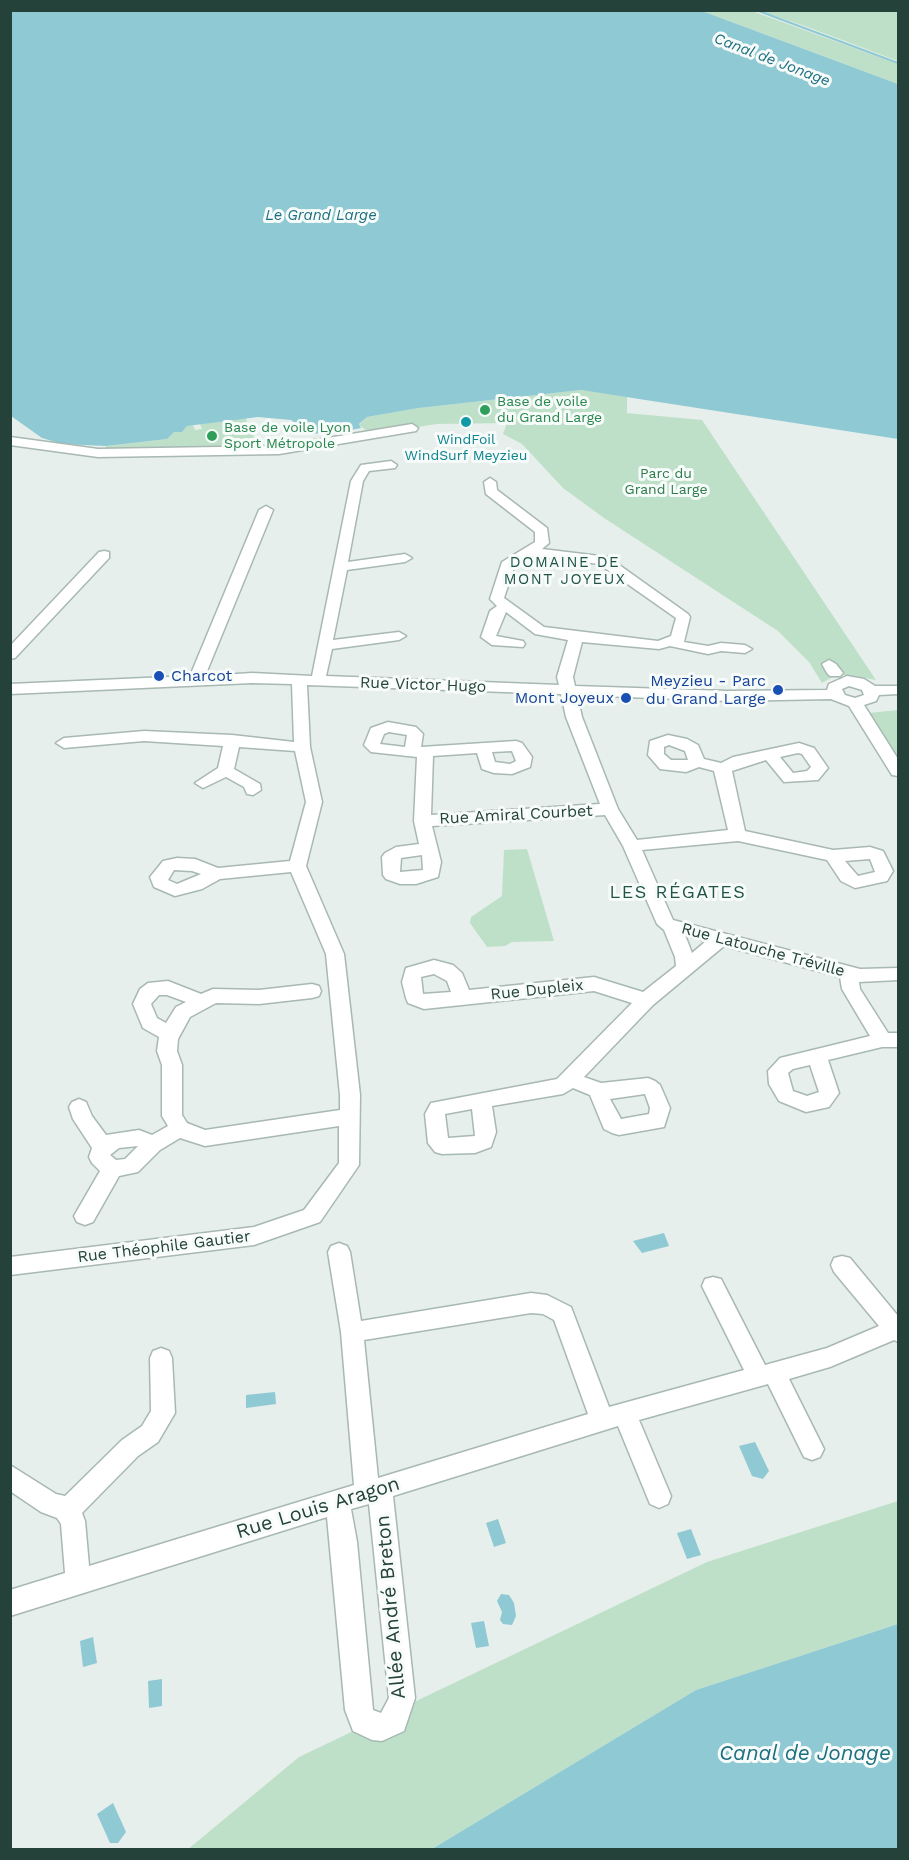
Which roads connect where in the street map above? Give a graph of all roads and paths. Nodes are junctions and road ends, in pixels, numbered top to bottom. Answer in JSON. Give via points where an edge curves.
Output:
{"nodes":[{"id":1,"x":412,"y":428,"type":"dead end"},
{"id":2,"x":10,"y":441,"type":"edge"},
{"id":3,"x":391,"y":465,"type":"dead end"},
{"id":4,"x":490,"y":482,"type":"dead end"},
{"id":5,"x":266,"y":510,"type":"dead end"},
{"id":6,"x":530,"y":552,"type":"junction"},
{"id":7,"x":104,"y":555,"type":"dead end"},
{"id":8,"x":405,"y":558,"type":"dead end"},
{"id":9,"x":340,"y":567,"type":"junction"},
{"id":10,"x":507,"y":606,"type":"junction"},
{"id":11,"x":399,"y":636,"type":"dead end"},
{"id":12,"x":576,"y":637,"type":"junction"},
{"id":13,"x":671,"y":641,"type":"junction"},
{"id":14,"x":518,"y":644,"type":"dead end"},
{"id":15,"x":325,"y":645,"type":"junction"},
{"id":16,"x":745,"y":649,"type":"dead end"},
{"id":17,"x":10,"y":655,"type":"edge"},
{"id":18,"x":299,"y":680,"type":"junction"},
{"id":19,"x":197,"y":681,"type":"junction"},
{"id":20,"x":318,"y":681,"type":"junction"},
{"id":21,"x":10,"y":689,"type":"edge"},
{"id":22,"x":567,"y":690,"type":"junction"},
{"id":23,"x":898,"y":690,"type":"edge"},
{"id":24,"x":871,"y":691,"type":"junction"},
{"id":25,"x":835,"y":694,"type":"junction"},
{"id":26,"x":855,"y":703,"type":"junction"},
{"id":27,"x":232,"y":740,"type":"junction"},
{"id":28,"x":64,"y":743,"type":"dead end"},
{"id":29,"x":302,"y":747,"type":"junction"},
{"id":30,"x":483,"y":748,"type":"dead end"},
{"id":31,"x":771,"y":754,"type":"dead end"},
{"id":32,"x":697,"y":762,"type":"dead end"},
{"id":33,"x":724,"y":769,"type":"junction"},
{"id":34,"x":226,"y":771,"type":"junction"},
{"id":35,"x":898,"y":771,"type":"edge"},
{"id":36,"x":203,"y":783,"type":"dead end"},
{"id":37,"x":253,"y":790,"type":"dead end"},
{"id":38,"x":610,"y":809,"type":"junction"},
{"id":39,"x":422,"y":821,"type":"junction"},
{"id":40,"x":738,"y":835,"type":"junction"},
{"id":41,"x":632,"y":846,"type":"junction"},
{"id":42,"x":429,"y":848,"type":"dead end"},
{"id":43,"x":833,"y":856,"type":"dead end"},
{"id":44,"x":297,"y":866,"type":"junction"},
{"id":45,"x":216,"y":874,"type":"dead end"},
{"id":46,"x":672,"y":926,"type":"junction"},
{"id":47,"x":721,"y":939,"type":"junction"},
{"id":48,"x":685,"y":969,"type":"junction"},
{"id":49,"x":849,"y":973,"type":"junction"},
{"id":50,"x":898,"y":974,"type":"edge"},
{"id":51,"x":312,"y":991,"type":"dead end"},
{"id":52,"x":462,"y":998,"type":"dead end"},
{"id":53,"x":646,"y":1000,"type":"junction"},
{"id":54,"x":197,"y":1003,"type":"junction"},
{"id":55,"x":170,"y":1034,"type":"junction"},
{"id":56,"x":890,"y":1040,"type":"edge"},
{"id":57,"x":817,"y":1056,"type":"dead end"},
{"id":58,"x":570,"y":1079,"type":"junction"},
{"id":59,"x":600,"y":1091,"type":"dead end"},
{"id":60,"x":481,"y":1100,"type":"dead end"},
{"id":61,"x":79,"y":1107,"type":"dead end"},
{"id":62,"x":349,"y":1118,"type":"junction"},
{"id":63,"x":180,"y":1129,"type":"junction"},
{"id":64,"x":153,"y":1143,"type":"junction"},
{"id":65,"x":103,"y":1147,"type":"junction"},
{"id":66,"x":112,"y":1169,"type":"junction"},
{"id":67,"x":86,"y":1216,"type":"dead end"},
{"id":68,"x":339,"y":1252,"type":"dead end"},
{"id":69,"x":842,"y":1265,"type":"dead end"},
{"id":70,"x":10,"y":1266,"type":"edge"},
{"id":71,"x":713,"y":1286,"type":"dead end"},
{"id":72,"x":898,"y":1330,"type":"edge"},
{"id":73,"x":352,"y":1332,"type":"junction"},
{"id":74,"x":161,"y":1358,"type":"dead end"},
{"id":75,"x":766,"y":1374,"type":"junction"},
{"id":76,"x":625,"y":1414,"type":"junction"},
{"id":77,"x":602,"y":1420,"type":"junction"},
{"id":78,"x":812,"y":1449,"type":"dead end"},
{"id":79,"x":10,"y":1476,"type":"edge"},
{"id":80,"x":373,"y":1490,"type":"junction"},
{"id":81,"x":659,"y":1496,"type":"dead end"},
{"id":82,"x":337,"y":1502,"type":"junction"},
{"id":83,"x":65,"y":1508,"type":"junction"},
{"id":84,"x":78,"y":1582,"type":"junction"},
{"id":85,"x":10,"y":1603,"type":"edge"}],
"edges":[{"from":1,"to":2,"type":"street","via":[[279,450],[98,453]]},
{"from":3,"to":9,"type":"street","via":[[365,468],[357,481]]},
{"from":4,"to":6,"type":"street","via":[[491,491],[542,531],[542,543]]},
{"from":5,"to":19,"type":"street","via":[[199,668]]},
{"from":6,"to":10,"type":"street","via":[[509,562],[497,599]]},
{"from":6,"to":13,"type":"street","via":[[603,560],[682,617],[678,639]]},
{"from":7,"to":17,"type":"street"},
{"from":8,"to":9,"type":"street"},
{"from":9,"to":15,"type":"street"},
{"from":10,"to":12,"type":"street","via":[[540,631]]},
{"from":10,"to":14,"type":"street","via":[[497,611],[488,637]]},
{"from":11,"to":15,"type":"street"},
{"from":12,"to":13,"type":"street","via":[[659,645]]},
{"from":12,"to":22,"type":"street","name":"Rue Latouche Tréville","via":[[565,677]]},
{"from":13,"to":16,"type":"street","via":[[708,650]]},
{"from":15,"to":20,"type":"street"},
{"from":18,"to":19,"type":"street","name":"Rue Victor Hugo"},
{"from":18,"to":20,"type":"street","name":"Rue Victor Hugo"},
{"from":18,"to":29,"type":"street"},
{"from":19,"to":21,"type":"street","name":"Rue Victor Hugo"},
{"from":20,"to":22,"type":"street","name":"Rue Victor Hugo"},
{"from":22,"to":25,"type":"street","name":"Rue Victor Hugo","via":[[727,696]]},
{"from":22,"to":38,"type":"street","name":"Rue Latouche Tréville"},
{"from":23,"to":24,"type":"street"},
{"from":24,"to":25,"type":"street","via":[[864,684],[847,681],[834,687]]},
{"from":24,"to":26,"type":"street","via":[[871,698]]},
{"from":25,"to":26,"type":"street"},
{"from":26,"to":35,"type":"street"},
{"from":27,"to":28,"type":"street","via":[[144,736]]},
{"from":27,"to":29,"type":"street"},
{"from":27,"to":34,"type":"street"},
{"from":29,"to":44,"type":"street","via":[[314,802]]},
{"from":30,"to":39,"type":"street","name":"Rue Amiral Courbet","via":[[419,752]]},
{"from":31,"to":33,"type":"street"},
{"from":32,"to":33,"type":"street"},
{"from":33,"to":40,"type":"street"},
{"from":34,"to":36,"type":"street"},
{"from":34,"to":37,"type":"street","via":[[252,784]]},
{"from":38,"to":39,"type":"street","name":"Rue Amiral Courbet"},
{"from":38,"to":41,"type":"street","name":"Rue Latouche Tréville"},
{"from":39,"to":42,"type":"street","name":"Rue Amiral Courbet"},
{"from":40,"to":41,"type":"street"},
{"from":40,"to":43,"type":"street"},
{"from":41,"to":46,"type":"street","name":"Rue Latouche Tréville","via":[[666,924]]},
{"from":44,"to":45,"type":"street"},
{"from":44,"to":62,"type":"street","name":"Rue Théophile Gautier","via":[[335,954]]},
{"from":46,"to":47,"type":"street","name":"Rue Latouche Tréville"},
{"from":46,"to":48,"type":"street"},
{"from":47,"to":48,"type":"street"},
{"from":47,"to":49,"type":"street","name":"Rue Latouche Tréville"},
{"from":48,"to":53,"type":"street"},
{"from":49,"to":50,"type":"street","name":"Rue Latouche Tréville"},
{"from":49,"to":56,"type":"street","via":[[851,989]]},
{"from":51,"to":54,"type":"street","via":[[259,997],[213,996]]},
{"from":52,"to":53,"type":"street","name":"Rue Dupleix","via":[[594,984]]},
{"from":53,"to":58,"type":"street"},
{"from":54,"to":55,"type":"street","via":[[183,1012]]},
{"from":54,"to":55,"type":"street","via":[[192,996],[168,988],[155,988],[147,994],[142,1004],[145,1015],[150,1023]]},
{"from":55,"to":63,"type":"street","via":[[167,1051],[172,1065],[172,1116]]},
{"from":56,"to":57,"type":"street"},
{"from":58,"to":59,"type":"street"},
{"from":58,"to":60,"type":"street","via":[[562,1086]]},
{"from":61,"to":65,"type":"street"},
{"from":62,"to":63,"type":"street","via":[[223,1137],[205,1138]]},
{"from":62,"to":70,"type":"street","name":"Rue Théophile Gautier","via":[[349,1165],[312,1216],[254,1236]]},
{"from":63,"to":64,"type":"street"},
{"from":64,"to":65,"type":"street","via":[[126,1137]]},
{"from":64,"to":66,"type":"street","via":[[130,1166]]},
{"from":65,"to":66,"type":"street","via":[[99,1156]]},
{"from":66,"to":67,"type":"street"},
{"from":68,"to":73,"type":"street"},
{"from":69,"to":72,"type":"street","name":"Rue Louis Aragon"},
{"from":71,"to":75,"type":"street"},
{"from":72,"to":75,"type":"street","name":"Rue Louis Aragon","via":[[830,1357]]},
{"from":73,"to":77,"type":"street","via":[[531,1303],[547,1305],[563,1314]]},
{"from":73,"to":80,"type":"street"},
{"from":74,"to":83,"type":"street","via":[[163,1413],[150,1434]]},
{"from":75,"to":76,"type":"street","name":"Rue Louis Aragon"},
{"from":75,"to":78,"type":"street"},
{"from":76,"to":77,"type":"street","name":"Rue Louis Aragon"},
{"from":76,"to":81,"type":"street"},
{"from":77,"to":80,"type":"street","name":"Rue Louis Aragon"},
{"from":79,"to":83,"type":"street","via":[[50,1504]]},
{"from":80,"to":82,"type":"street","name":"Rue Louis Aragon"},
{"from":80,"to":82,"type":"street","name":"Allée André Breton","via":[[402,1698],[394,1721],[382,1727],[363,1721],[359,1710]]},
{"from":82,"to":84,"type":"street","name":"Rue Louis Aragon"},
{"from":83,"to":84,"type":"street","via":[[73,1521]]},
{"from":84,"to":85,"type":"street","name":"Rue Louis Aragon"}]}
